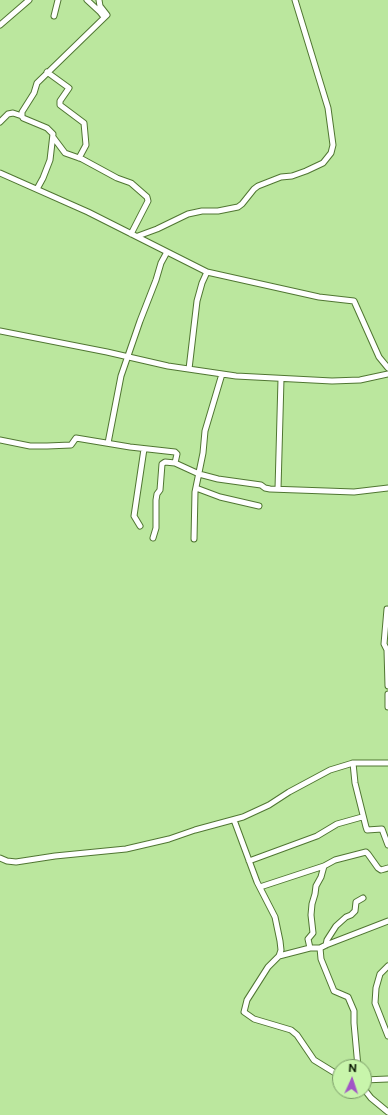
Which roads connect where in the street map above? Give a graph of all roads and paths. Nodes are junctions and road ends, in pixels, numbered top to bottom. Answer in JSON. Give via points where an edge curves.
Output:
{"nodes":[{"id":1,"x":29,"y":0,"type":"edge"},
{"id":2,"x":58,"y":0,"type":"edge"},
{"id":3,"x":87,"y":0,"type":"edge"},
{"id":4,"x":295,"y":0,"type":"edge"},
{"id":5,"x":99,"y":1,"type":"edge"},
{"id":6,"x":54,"y":16,"type":"dead end"},
{"id":7,"x":104,"y":17,"type":"junction"},
{"id":8,"x":0,"y":25,"type":"edge"},
{"id":9,"x":47,"y":72,"type":"junction"},
{"id":10,"x":22,"y":116,"type":"junction"},
{"id":11,"x":0,"y":122,"type":"edge"},
{"id":12,"x":53,"y":137,"type":"junction"},
{"id":13,"x":79,"y":158,"type":"junction"},
{"id":14,"x":0,"y":173,"type":"edge"},
{"id":15,"x":37,"y":189,"type":"junction"},
{"id":16,"x":131,"y":234,"type":"junction"},
{"id":17,"x":138,"y":236,"type":"junction"},
{"id":18,"x":167,"y":252,"type":"junction"},
{"id":19,"x":207,"y":272,"type":"junction"},
{"id":20,"x":0,"y":331,"type":"edge"},
{"id":21,"x":128,"y":357,"type":"junction"},
{"id":22,"x":388,"y":368,"type":"edge"},
{"id":23,"x":189,"y":369,"type":"junction"},
{"id":24,"x":222,"y":374,"type":"junction"},
{"id":25,"x":388,"y":374,"type":"edge"},
{"id":26,"x":281,"y":379,"type":"junction"},
{"id":27,"x":0,"y":440,"type":"edge"},
{"id":28,"x":108,"y":443,"type":"junction"},
{"id":29,"x":144,"y":449,"type":"junction"},
{"id":30,"x":175,"y":463,"type":"junction"},
{"id":31,"x":199,"y":474,"type":"junction"},
{"id":32,"x":196,"y":488,"type":"junction"},
{"id":33,"x":388,"y":488,"type":"edge"},
{"id":34,"x":278,"y":489,"type":"junction"},
{"id":35,"x":259,"y":506,"type":"dead end"},
{"id":36,"x":140,"y":526,"type":"dead end"},
{"id":37,"x":153,"y":538,"type":"dead end"},
{"id":38,"x":194,"y":539,"type":"dead end"},
{"id":39,"x":387,"y":609,"type":"edge"},
{"id":40,"x":388,"y":686,"type":"edge"},
{"id":41,"x":388,"y":694,"type":"edge"},
{"id":42,"x":388,"y":708,"type":"edge"},
{"id":43,"x":353,"y":763,"type":"junction"},
{"id":44,"x":388,"y":763,"type":"edge"},
{"id":45,"x":362,"y":817,"type":"junction"},
{"id":46,"x":234,"y":820,"type":"junction"},
{"id":47,"x":388,"y":845,"type":"edge"},
{"id":48,"x":0,"y":858,"type":"edge"},
{"id":49,"x":248,"y":861,"type":"junction"},
{"id":50,"x":324,"y":866,"type":"junction"},
{"id":51,"x":388,"y":868,"type":"edge"},
{"id":52,"x":260,"y":887,"type":"junction"},
{"id":53,"x":362,"y":898,"type":"dead end"},
{"id":54,"x":388,"y":921,"type":"edge"},
{"id":55,"x":326,"y":945,"type":"junction"},
{"id":56,"x":310,"y":948,"type":"junction"},
{"id":57,"x":320,"y":948,"type":"junction"},
{"id":58,"x":279,"y":956,"type":"junction"},
{"id":59,"x":388,"y":966,"type":"edge"},
{"id":60,"x":386,"y":1023,"type":"edge"},
{"id":61,"x":388,"y":1036,"type":"edge"},
{"id":62,"x":357,"y":1059,"type":"edge"},
{"id":63,"x":332,"y":1071,"type":"edge"},
{"id":64,"x":388,"y":1078,"type":"edge"},
{"id":65,"x":372,"y":1079,"type":"edge"},
{"id":66,"x":372,"y":1099,"type":"edge"},
{"id":67,"x":388,"y":1112,"type":"edge"}],
"edges":[{"from":1,"to":8,"type":"street"},
{"from":2,"to":6,"type":"street"},
{"from":3,"to":7,"type":"street"},
{"from":4,"to":17,"type":"street","via":[[328,108],[333,145],[331,153],[323,163],[306,171],[258,186],[238,207],[188,214]]},
{"from":5,"to":7,"type":"street","via":[[107,15]]},
{"from":7,"to":9,"type":"street"},
{"from":9,"to":10,"type":"street","via":[[37,83]]},
{"from":9,"to":13,"type":"street","via":[[69,88],[60,105],[84,124],[86,145]]},
{"from":10,"to":11,"type":"street","via":[[8,114]]},
{"from":10,"to":12,"type":"street","via":[[51,131]]},
{"from":12,"to":13,"type":"street","via":[[65,153]]},
{"from":12,"to":15,"type":"street","via":[[50,160]]},
{"from":13,"to":16,"type":"street","via":[[131,183],[147,197],[148,201]]},
{"from":14,"to":15,"type":"street"},
{"from":15,"to":16,"type":"street"},
{"from":16,"to":17,"type":"street"},
{"from":17,"to":18,"type":"street"},
{"from":18,"to":19,"type":"street"},
{"from":18,"to":21,"type":"street"},
{"from":19,"to":22,"type":"street","via":[[319,297],[354,301],[379,357]]},
{"from":19,"to":23,"type":"street","via":[[197,301]]},
{"from":20,"to":21,"type":"street"},
{"from":21,"to":23,"type":"street"},
{"from":21,"to":28,"type":"street","via":[[121,376]]},
{"from":23,"to":24,"type":"street"},
{"from":24,"to":26,"type":"street"},
{"from":24,"to":31,"type":"street","via":[[205,431]]},
{"from":25,"to":26,"type":"street","via":[[346,381]]},
{"from":26,"to":34,"type":"street"},
{"from":27,"to":28,"type":"street","via":[[30,446],[71,445],[76,438]]},
{"from":28,"to":29,"type":"street"},
{"from":29,"to":30,"type":"street","via":[[175,452]]},
{"from":29,"to":36,"type":"street","via":[[134,516]]},
{"from":30,"to":31,"type":"street"},
{"from":30,"to":37,"type":"street","via":[[162,464]]},
{"from":31,"to":32,"type":"street"},
{"from":31,"to":34,"type":"street"},
{"from":32,"to":35,"type":"street","via":[[226,499]]},
{"from":32,"to":38,"type":"street"},
{"from":33,"to":34,"type":"street","via":[[354,492]]},
{"from":39,"to":40,"type":"street","via":[[384,644],[387,650]]},
{"from":41,"to":42,"type":"street"},
{"from":43,"to":44,"type":"street"},
{"from":43,"to":45,"type":"street"},
{"from":43,"to":46,"type":"street","via":[[330,770],[269,805]]},
{"from":45,"to":47,"type":"street","via":[[367,830],[382,829]]},
{"from":45,"to":49,"type":"street","via":[[337,824],[318,836]]},
{"from":46,"to":48,"type":"street","via":[[126,849],[16,862]]},
{"from":46,"to":49,"type":"street"},
{"from":49,"to":52,"type":"street"},
{"from":50,"to":51,"type":"street","via":[[335,860],[366,852],[378,868]]},
{"from":50,"to":52,"type":"street"},
{"from":50,"to":56,"type":"street","via":[[312,904],[313,933],[308,939]]},
{"from":52,"to":58,"type":"street","via":[[275,917],[281,950]]},
{"from":53,"to":55,"type":"street","via":[[356,902],[355,911],[336,926]]},
{"from":54,"to":55,"type":"street"},
{"from":55,"to":57,"type":"street"},
{"from":56,"to":57,"type":"street"},
{"from":56,"to":58,"type":"street"},
{"from":57,"to":62,"type":"street","via":[[321,959],[334,991],[348,997],[354,1011]]},
{"from":58,"to":63,"type":"street","via":[[268,967],[247,1000],[244,1012],[254,1019],[292,1030],[314,1060]]},
{"from":59,"to":60,"type":"street","via":[[380,974],[375,1003]]},
{"from":60,"to":61,"type":"street"},
{"from":64,"to":65,"type":"street"},
{"from":66,"to":67,"type":"street"}]}
